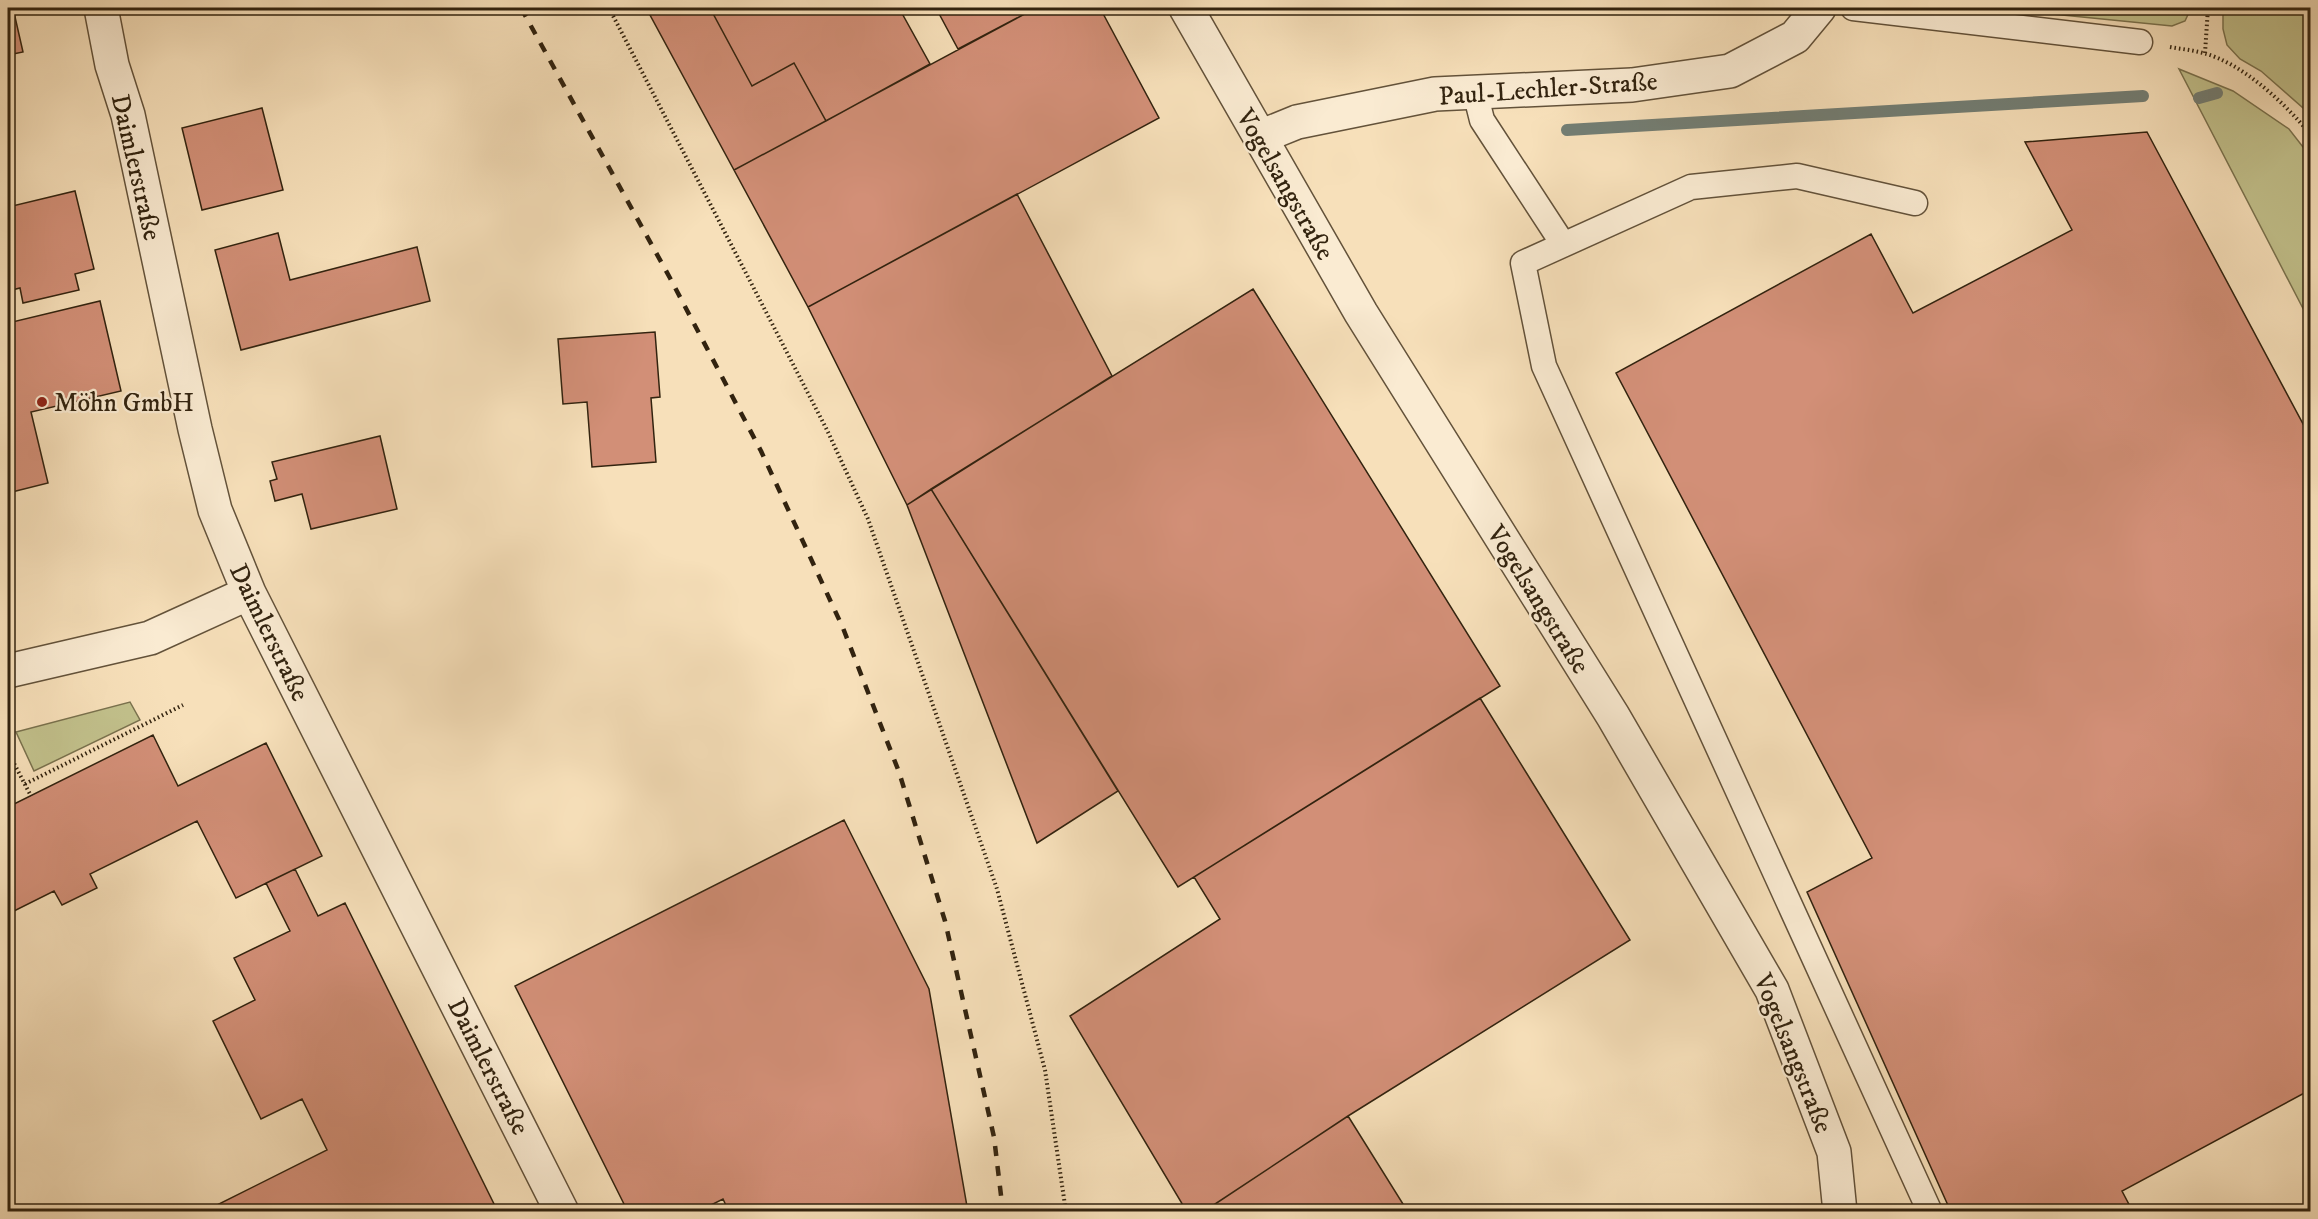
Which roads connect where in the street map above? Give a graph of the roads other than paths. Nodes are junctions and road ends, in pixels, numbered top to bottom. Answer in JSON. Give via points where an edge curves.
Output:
{"nodes":[{"id":1,"x":101,"y":8,"type":"edge"},
{"id":2,"x":1186,"y":8,"type":"edge"},
{"id":3,"x":1819,"y":8,"type":"edge"},
{"id":4,"x":1853,"y":8,"type":"edge"},
{"id":5,"x":2140,"y":42,"type":"road end"},
{"id":6,"x":1475,"y":92,"type":"junction"},
{"id":7,"x":1260,"y":137,"type":"junction"},
{"id":8,"x":1915,"y":203,"type":"dead end"},
{"id":9,"x":1563,"y":244,"type":"junction"},
{"id":10,"x":249,"y":593,"type":"junction"},
{"id":11,"x":8,"y":671,"type":"edge"},
{"id":12,"x":562,"y":1212,"type":"edge"},
{"id":13,"x":1840,"y":1212,"type":"edge"},
{"id":14,"x":1930,"y":1212,"type":"edge"}],
"edges":[{"from":1,"to":10,"type":"street","name":"Daimlerstraße","via":[[215,510]]},
{"from":2,"to":7,"type":"street","name":"Vogelsangstraße"},
{"from":3,"to":6,"type":"street","name":"Paul-Lechler-Straße","via":[[1795,37],[1730,71],[1632,86]]},
{"from":4,"to":5,"type":"lane"},
{"from":6,"to":7,"type":"street","name":"Paul-Lechler-Straße","via":[[1435,94],[1297,122]]},
{"from":6,"to":9,"type":"lane","via":[[1482,120]]},
{"from":7,"to":13,"type":"street","name":"Vogelsangstraße","via":[[1361,313],[1658,791],[1772,990],[1834,1152]]},
{"from":8,"to":9,"type":"lane","via":[[1797,176],[1691,187]]},
{"from":9,"to":14,"type":"lane","via":[[1523,263],[1544,366]]},
{"from":10,"to":11,"type":"street","via":[[150,638]]},
{"from":10,"to":12,"type":"street","name":"Daimlerstraße"}]}
